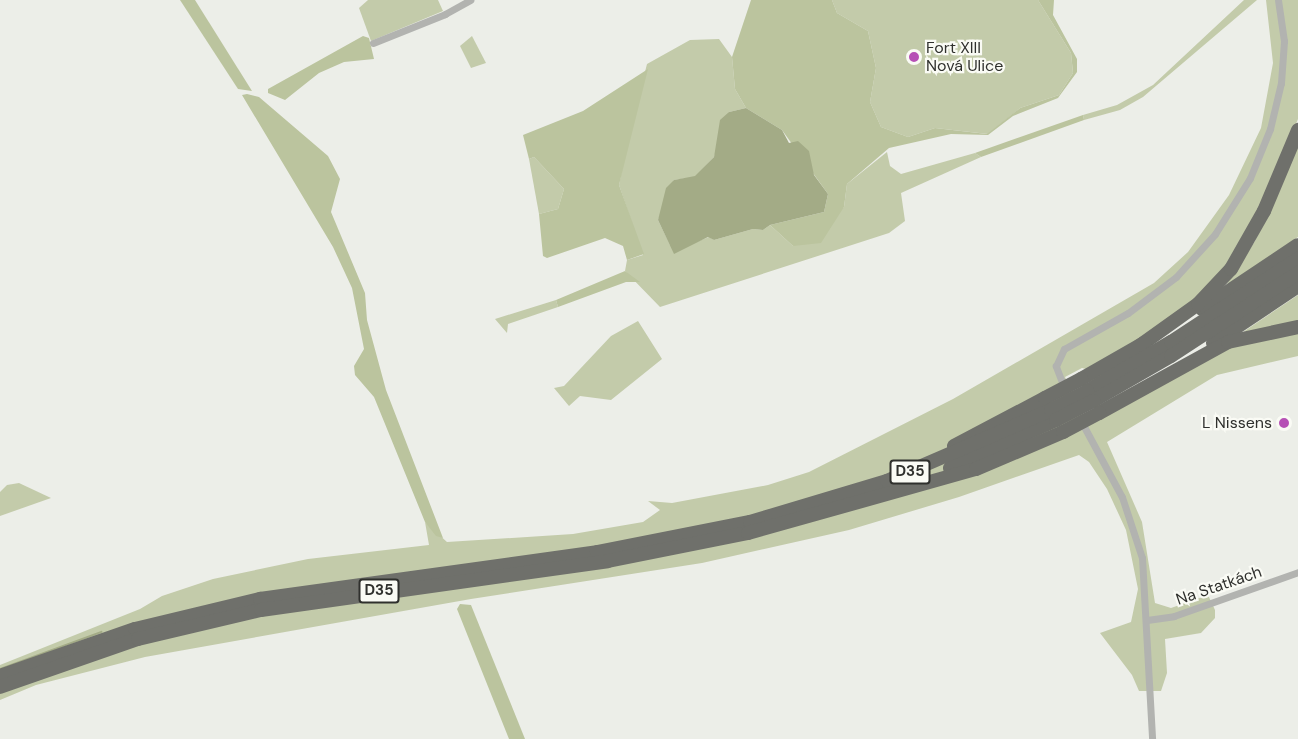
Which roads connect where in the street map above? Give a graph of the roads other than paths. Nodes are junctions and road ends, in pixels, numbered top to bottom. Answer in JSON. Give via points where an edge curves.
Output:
{"nodes":[{"id":1,"x":470,"y":0,"type":"edge"},
{"id":2,"x":1278,"y":0,"type":"edge"},
{"id":3,"x":373,"y":43,"type":"dead end"},
{"id":4,"x":1298,"y":130,"type":"edge"},
{"id":5,"x":1298,"y":245,"type":"edge"},
{"id":6,"x":1298,"y":259,"type":"edge"},
{"id":7,"x":1298,"y":273,"type":"edge"},
{"id":8,"x":1298,"y":286,"type":"edge"},
{"id":9,"x":1298,"y":327,"type":"edge"},
{"id":10,"x":1138,"y":347,"type":"junction"},
{"id":11,"x":1161,"y":377,"type":"junction"},
{"id":12,"x":1090,"y":396,"type":"junction"},
{"id":13,"x":1054,"y":415,"type":"junction"},
{"id":14,"x":1298,"y":572,"type":"edge"},
{"id":15,"x":1147,"y":620,"type":"junction"},
{"id":16,"x":0,"y":676,"type":"edge"},
{"id":17,"x":0,"y":687,"type":"edge"},
{"id":18,"x":1152,"y":739,"type":"edge"}],
"edges":[{"from":1,"to":3,"type":"street"},
{"from":2,"to":15,"type":"street","via":[[1284,41],[1278,99],[1262,153],[1237,202],[1215,234],[1176,277],[1128,312],[1070,345],[1057,359],[1059,378],[1132,520],[1144,568]]},
{"from":4,"to":10,"type":"highway","via":[[1264,211],[1231,269],[1198,304]]},
{"from":5,"to":10,"type":"highway"},
{"from":6,"to":12,"type":"highway","number":"D35"},
{"from":7,"to":12,"type":"highway","number":"D35","via":[[1171,356]]},
{"from":8,"to":11,"type":"highway"},
{"from":9,"to":11,"type":"highway","via":[[1228,342]]},
{"from":10,"to":12,"type":"highway"},
{"from":11,"to":12,"type":"highway"},
{"from":12,"to":13,"type":"highway","number":"D35","bridge":true},
{"from":12,"to":13,"type":"highway","bridge":true},
{"from":13,"to":16,"type":"highway","number":"D35","via":[[887,481],[783,513],[659,542],[307,591],[213,609],[95,642]]},
{"from":13,"to":17,"type":"highway","number":"D35","via":[[984,454],[878,496],[748,533],[658,552],[364,592],[214,619],[138,639]]},
{"from":14,"to":15,"type":"street","name":"Na Statkách","via":[[1174,616]]},
{"from":15,"to":18,"type":"street"}]}
